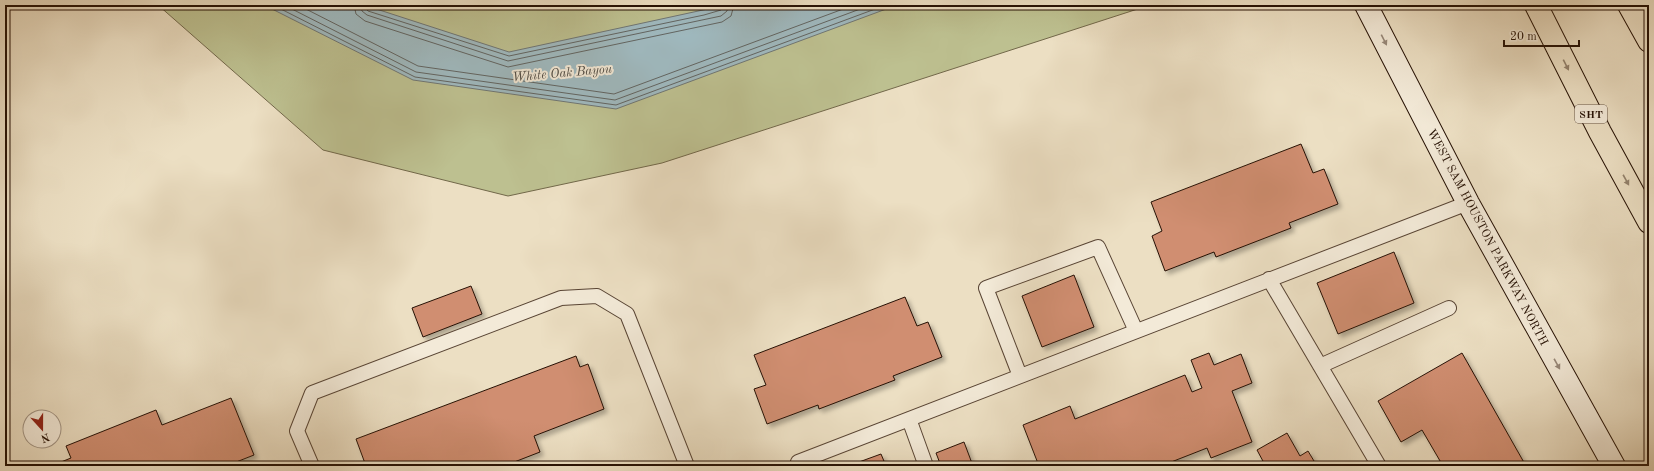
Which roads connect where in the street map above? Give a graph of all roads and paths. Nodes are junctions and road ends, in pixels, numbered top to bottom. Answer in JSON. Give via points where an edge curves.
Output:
{"nodes":[{"id":1,"x":1366,"y":5,"type":"edge"},
{"id":2,"x":1536,"y":5,"type":"edge"},
{"id":3,"x":1629,"y":5,"type":"edge"},
{"id":4,"x":1649,"y":41,"type":"edge"},
{"id":5,"x":1468,"y":203,"type":"junction"},
{"id":6,"x":1649,"y":222,"type":"edge"},
{"id":7,"x":1269,"y":279,"type":"junction"},
{"id":8,"x":1449,"y":308,"type":"dead end"},
{"id":9,"x":1136,"y":331,"type":"junction"},
{"id":10,"x":1320,"y":366,"type":"junction"},
{"id":11,"x":1020,"y":376,"type":"junction"},
{"id":12,"x":909,"y":419,"type":"junction"},
{"id":13,"x":312,"y":466,"type":"edge"},
{"id":14,"x":687,"y":466,"type":"edge"},
{"id":15,"x":800,"y":466,"type":"edge"},
{"id":16,"x":926,"y":466,"type":"edge"},
{"id":17,"x":1379,"y":466,"type":"edge"},
{"id":18,"x":1614,"y":466,"type":"edge"}],
"edges":[{"from":1,"to":5,"type":"main road","name":"WEST SAM HOUSTON PARKWAY NORTH","one_way":true},
{"from":2,"to":6,"type":"highway","number":"SHT","one_way":true},
{"from":3,"to":4,"type":"highway"},
{"from":5,"to":7,"type":"lane"},
{"from":5,"to":18,"type":"main road","name":"WEST SAM HOUSTON PARKWAY NORTH","one_way":true},
{"from":7,"to":9,"type":"lane"},
{"from":7,"to":10,"type":"lane"},
{"from":8,"to":10,"type":"lane"},
{"from":9,"to":11,"type":"lane"},
{"from":9,"to":11,"type":"lane","via":[[1098,247],[986,288]]},
{"from":10,"to":17,"type":"lane"},
{"from":11,"to":12,"type":"lane"},
{"from":12,"to":15,"type":"lane","via":[[798,462]]},
{"from":12,"to":16,"type":"lane"},
{"from":13,"to":14,"type":"lane","via":[[296,431],[312,393],[560,298],[597,296],[627,314]]}]}
